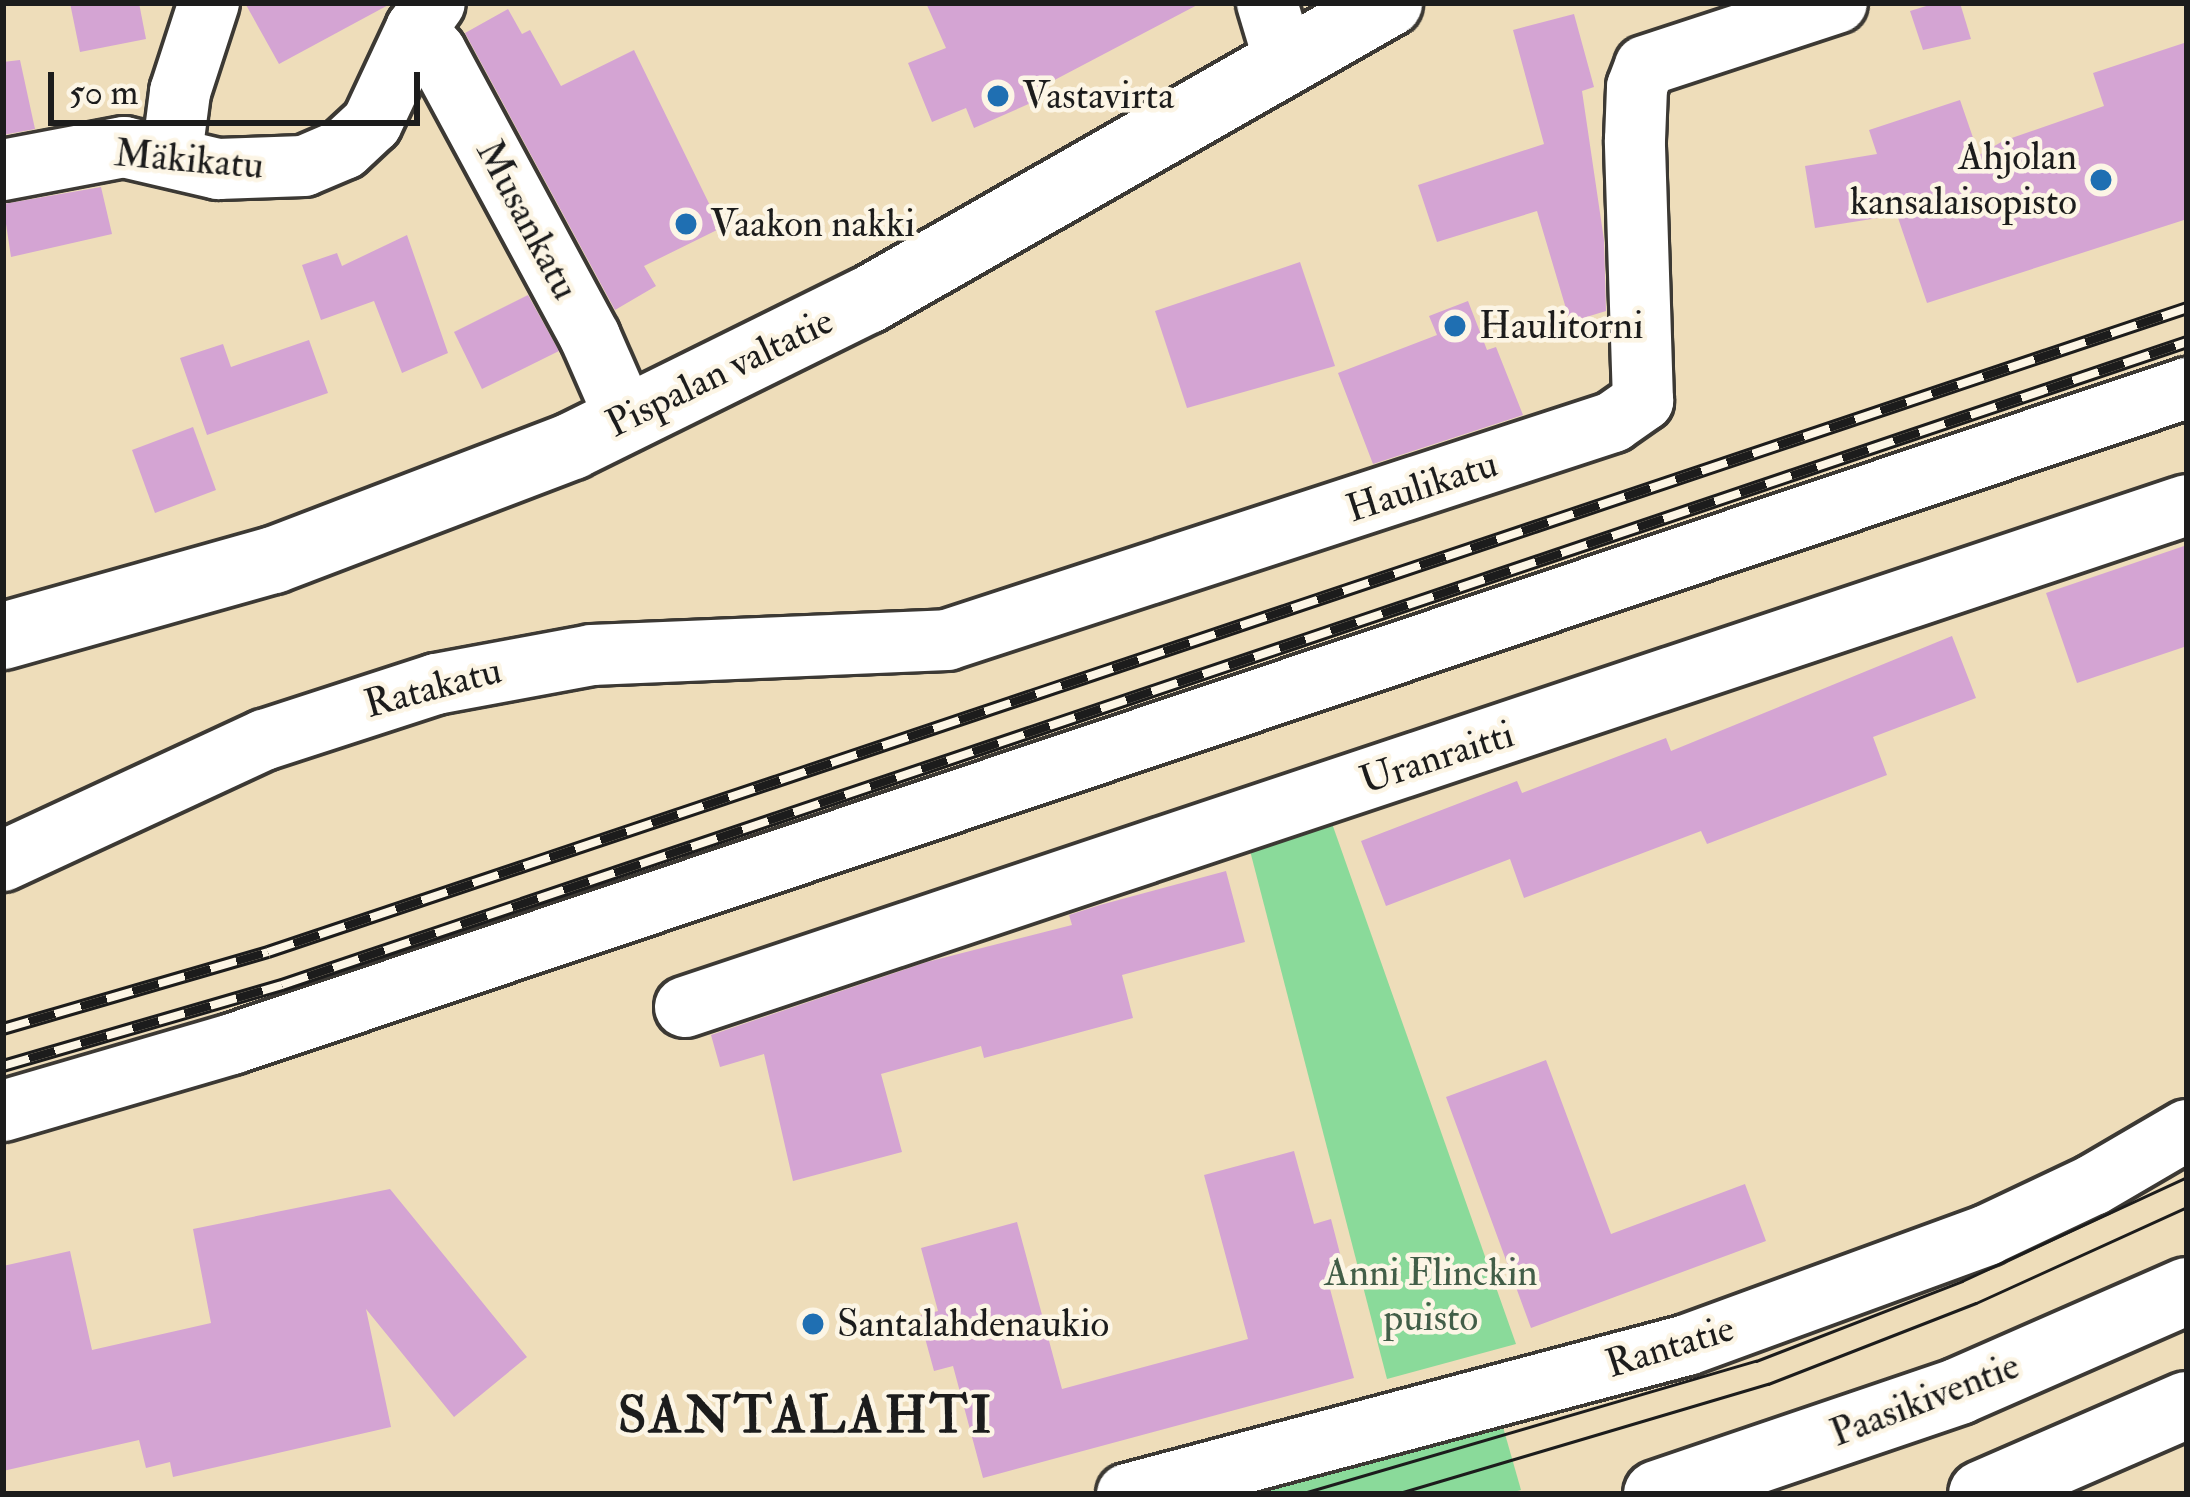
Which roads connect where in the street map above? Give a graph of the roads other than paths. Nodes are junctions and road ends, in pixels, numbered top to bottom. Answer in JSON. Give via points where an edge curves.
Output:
{"nodes":[{"id":1,"x":209,"y":3,"type":"edge"},
{"id":2,"x":1389,"y":3,"type":"edge"},
{"id":3,"x":1837,"y":3,"type":"edge"},
{"id":4,"x":426,"y":16,"type":"edge"},
{"id":5,"x":1276,"y":33,"type":"edge"},
{"id":6,"x":172,"y":154,"type":"junction"},
{"id":7,"x":3,"y":170,"type":"edge"},
{"id":8,"x":2187,"y":388,"type":"edge"},
{"id":9,"x":626,"y":419,"type":"junction"},
{"id":10,"x":2187,"y":505,"type":"edge"},
{"id":11,"x":3,"y":636,"type":"edge"},
{"id":12,"x":894,"y":644,"type":"joint"},
{"id":13,"x":3,"y":861,"type":"edge"},
{"id":14,"x":685,"y":1007,"type":"dead end"},
{"id":15,"x":3,"y":1111,"type":"edge"},
{"id":16,"x":2187,"y":1130,"type":"edge"},
{"id":17,"x":2187,"y":1291,"type":"edge"},
{"id":18,"x":2187,"y":1405,"type":"edge"},
{"id":19,"x":1127,"y":1494,"type":"edge"},
{"id":20,"x":1657,"y":1494,"type":"edge"},
{"id":21,"x":1982,"y":1494,"type":"edge"}],
"edges":[{"from":1,"to":6,"type":"street","via":[[180,92]]},
{"from":2,"to":5,"type":"main road","name":"Pispalan valtatie"},
{"from":3,"to":12,"type":"street","name":"Haulikatu","via":[[1646,66],[1637,87],[1643,401],[1583,435],[947,640]]},
{"from":4,"to":6,"type":"street","name":"Mäkikatu","via":[[372,122],[344,149],[304,166],[255,170],[218,169]]},
{"from":4,"to":9,"type":"street","name":"Musankatu","via":[[436,52]]},
{"from":5,"to":9,"type":"main road","name":"Pispalan valtatie","via":[[868,301]]},
{"from":6,"to":7,"type":"street","name":"Mäkikatu","via":[[124,146]]},
{"from":8,"to":15,"type":"street","via":[[232,1044]]},
{"from":9,"to":11,"type":"main road","name":"Pispalan valtatie","via":[[274,560]]},
{"from":10,"to":14,"type":"street","name":"Uranraitti"},
{"from":12,"to":13,"type":"street","name":"Ratakatu","via":[[666,650],[514,665],[264,740]]},
{"from":16,"to":19,"type":"street","name":"Rantatie","via":[[1987,1235],[1687,1346],[1256,1432]]},
{"from":17,"to":20,"type":"main road","name":"Paasikiventie","via":[[1959,1391]]},
{"from":18,"to":21,"type":"main road"}]}
